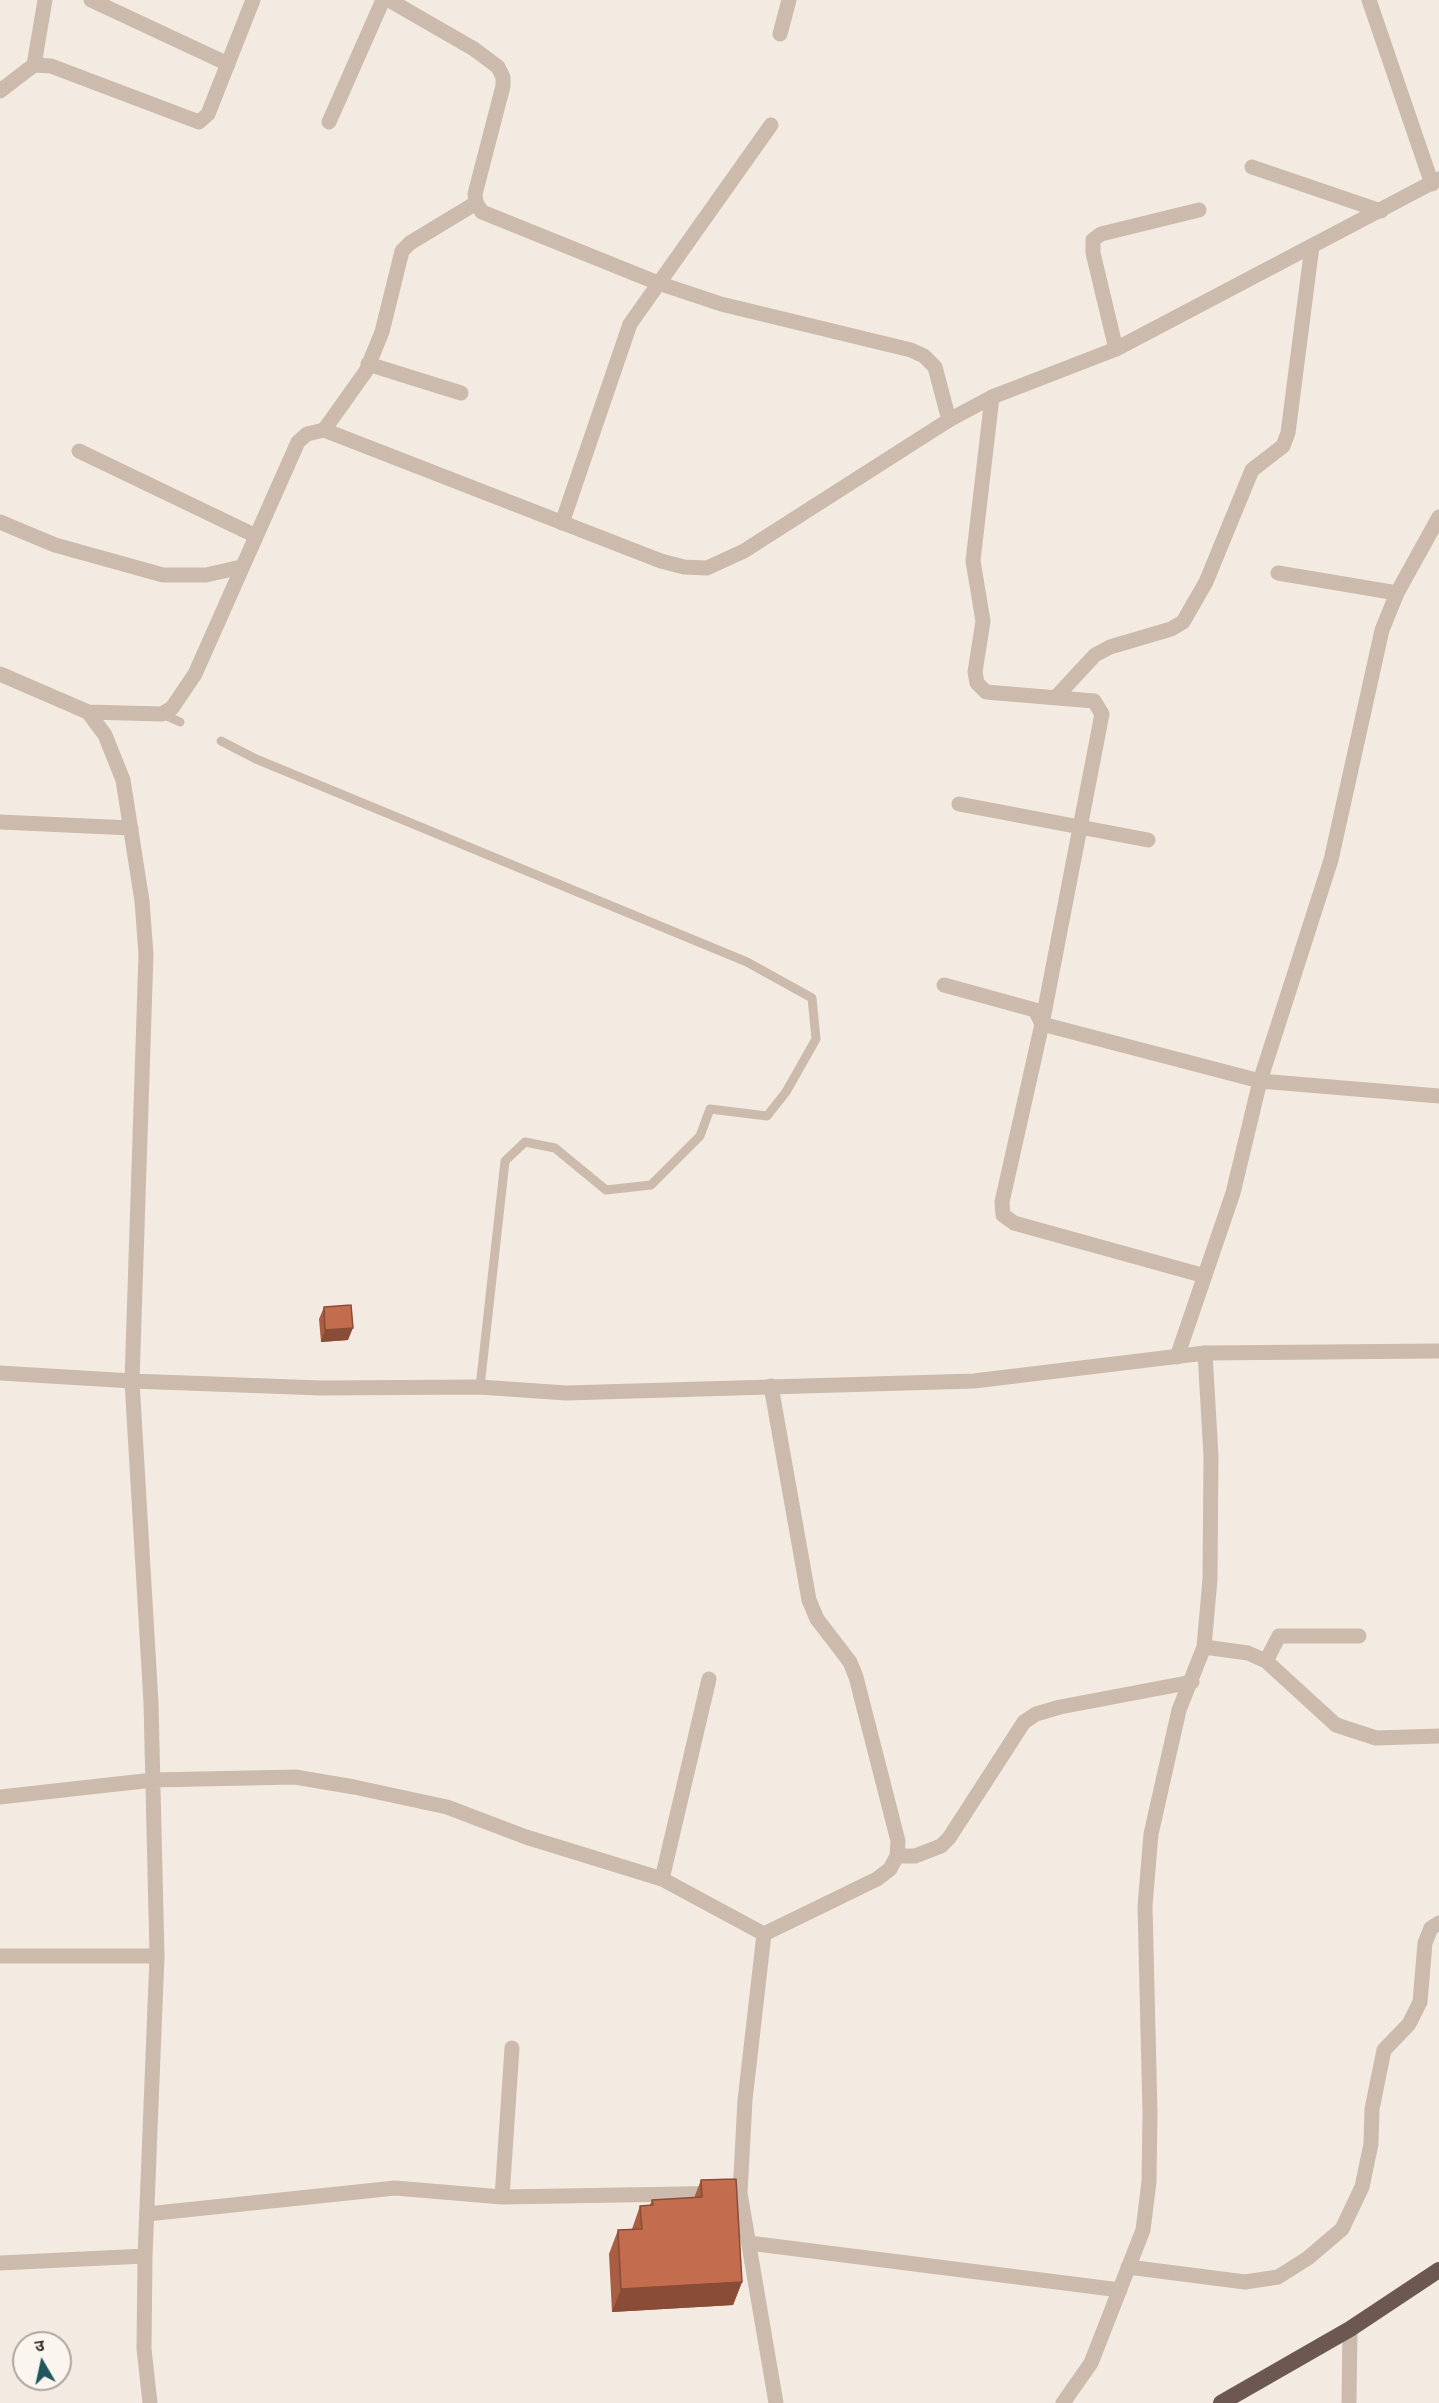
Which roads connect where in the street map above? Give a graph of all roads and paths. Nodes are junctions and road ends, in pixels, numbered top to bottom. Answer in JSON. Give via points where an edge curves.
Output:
{"nodes":[{"id":1,"x":45,"y":0,"type":"edge"},
{"id":2,"x":91,"y":0,"type":"edge"},
{"id":3,"x":253,"y":0,"type":"edge"},
{"id":4,"x":383,"y":0,"type":"edge"},
{"id":5,"x":389,"y":0,"type":"edge"},
{"id":6,"x":789,"y":0,"type":"edge"},
{"id":7,"x":1369,"y":0,"type":"edge"},
{"id":8,"x":780,"y":33,"type":"dead end"},
{"id":9,"x":228,"y":64,"type":"junction"},
{"id":10,"x":34,"y":66,"type":"junction"},
{"id":11,"x":0,"y":91,"type":"edge"},
{"id":12,"x":329,"y":122,"type":"dead end"},
{"id":13,"x":771,"y":125,"type":"dead end"},
{"id":14,"x":1252,"y":166,"type":"dead end"},
{"id":15,"x":1435,"y":182,"type":"edge"},
{"id":16,"x":476,"y":203,"type":"junction"},
{"id":17,"x":1198,"y":210,"type":"dead end"},
{"id":18,"x":1381,"y":212,"type":"junction"},
{"id":19,"x":1312,"y":246,"type":"junction"},
{"id":20,"x":658,"y":283,"type":"junction"},
{"id":21,"x":1116,"y":349,"type":"junction"},
{"id":22,"x":368,"y":364,"type":"junction"},
{"id":23,"x":461,"y":393,"type":"dead end"},
{"id":24,"x":992,"y":397,"type":"junction"},
{"id":25,"x":949,"y":420,"type":"junction"},
{"id":26,"x":324,"y":430,"type":"junction"},
{"id":27,"x":79,"y":451,"type":"dead end"},
{"id":28,"x":1439,"y":516,"type":"edge"},
{"id":29,"x":0,"y":522,"type":"edge"},
{"id":30,"x":562,"y":523,"type":"junction"},
{"id":31,"x":255,"y":536,"type":"junction"},
{"id":32,"x":241,"y":567,"type":"junction"},
{"id":33,"x":1278,"y":573,"type":"dead end"},
{"id":34,"x":1397,"y":593,"type":"junction"},
{"id":35,"x":0,"y":674,"type":"edge"},
{"id":36,"x":1056,"y":697,"type":"junction"},
{"id":37,"x":88,"y":712,"type":"junction"},
{"id":38,"x":162,"y":714,"type":"junction"},
{"id":39,"x":180,"y":722,"type":"dead end"},
{"id":40,"x":221,"y":741,"type":"dead end"},
{"id":41,"x":959,"y":804,"type":"dead end"},
{"id":42,"x":0,"y":822,"type":"edge"},
{"id":43,"x":1081,"y":827,"type":"junction"},
{"id":44,"x":131,"y":828,"type":"junction"},
{"id":45,"x":1148,"y":840,"type":"dead end"},
{"id":46,"x":944,"y":985,"type":"dead end"},
{"id":47,"x":1042,"y":1024,"type":"junction"},
{"id":48,"x":1260,"y":1080,"type":"junction"},
{"id":49,"x":1439,"y":1096,"type":"edge"},
{"id":50,"x":1204,"y":1276,"type":"junction"},
{"id":51,"x":1439,"y":1351,"type":"edge"},
{"id":52,"x":1205,"y":1353,"type":"junction"},
{"id":53,"x":1177,"y":1357,"type":"junction"},
{"id":54,"x":0,"y":1373,"type":"edge"},
{"id":55,"x":132,"y":1381,"type":"junction"},
{"id":56,"x":771,"y":1386,"type":"junction"},
{"id":57,"x":480,"y":1387,"type":"junction"},
{"id":58,"x":1359,"y":1636,"type":"dead end"},
{"id":59,"x":1204,"y":1647,"type":"junction"},
{"id":60,"x":1266,"y":1661,"type":"junction"},
{"id":61,"x":709,"y":1680,"type":"dead end"},
{"id":62,"x":1192,"y":1682,"type":"junction"},
{"id":63,"x":1439,"y":1736,"type":"edge"},
{"id":64,"x":153,"y":1780,"type":"junction"},
{"id":65,"x":0,"y":1797,"type":"edge"},
{"id":66,"x":897,"y":1856,"type":"junction"},
{"id":67,"x":662,"y":1879,"type":"junction"},
{"id":68,"x":1439,"y":1923,"type":"edge"},
{"id":69,"x":764,"y":1934,"type":"junction"},
{"id":70,"x":0,"y":1956,"type":"edge"},
{"id":71,"x":158,"y":1956,"type":"junction"},
{"id":72,"x":512,"y":2048,"type":"dead end"},
{"id":73,"x":740,"y":2193,"type":"junction"},
{"id":74,"x":502,"y":2197,"type":"junction"},
{"id":75,"x":147,"y":2214,"type":"junction"},
{"id":76,"x":749,"y":2243,"type":"junction"},
{"id":77,"x":145,"y":2256,"type":"junction"},
{"id":78,"x":0,"y":2263,"type":"edge"},
{"id":79,"x":1128,"y":2267,"type":"junction"},
{"id":80,"x":1439,"y":2270,"type":"edge"},
{"id":81,"x":1120,"y":2290,"type":"junction"},
{"id":82,"x":1350,"y":2329,"type":"junction"},
{"id":83,"x":150,"y":2403,"type":"edge"},
{"id":84,"x":776,"y":2403,"type":"edge"},
{"id":85,"x":1063,"y":2403,"type":"edge"},
{"id":86,"x":1221,"y":2403,"type":"edge"},
{"id":87,"x":1349,"y":2403,"type":"edge"}],
"edges":[{"from":1,"to":10,"type":"street"},
{"from":2,"to":9,"type":"street"},
{"from":3,"to":9,"type":"street"},
{"from":4,"to":12,"type":"street"},
{"from":5,"to":16,"type":"street","via":[[498,67],[503,86]]},
{"from":6,"to":8,"type":"street"},
{"from":7,"to":15,"type":"street"},
{"from":9,"to":10,"type":"street","via":[[208,114],[199,122],[68,70]]},
{"from":10,"to":11,"type":"street"},
{"from":13,"to":20,"type":"street"},
{"from":14,"to":18,"type":"street"},
{"from":15,"to":18,"type":"street"},
{"from":16,"to":20,"type":"street","via":[[482,212]]},
{"from":16,"to":22,"type":"street","via":[[402,251],[382,332]]},
{"from":17,"to":21,"type":"street","via":[[1101,234],[1093,240]]},
{"from":18,"to":19,"type":"street"},
{"from":19,"to":21,"type":"street"},
{"from":19,"to":36,"type":"street","via":[[1288,433],[1283,446],[1252,470],[1206,582],[1184,622],[1172,630],[1095,655]]},
{"from":20,"to":25,"type":"street","via":[[721,304],[924,356],[935,367]]},
{"from":20,"to":30,"type":"street","via":[[630,324],[618,352]]},
{"from":21,"to":24,"type":"street"},
{"from":22,"to":23,"type":"street"},
{"from":22,"to":26,"type":"street"},
{"from":24,"to":25,"type":"street"},
{"from":24,"to":36,"type":"street","via":[[973,561],[983,621],[975,672],[977,683],[986,692]]},
{"from":25,"to":30,"type":"street","via":[[744,551],[707,568],[661,561]]},
{"from":26,"to":30,"type":"street"},
{"from":26,"to":31,"type":"street","via":[[307,434],[298,442]]},
{"from":27,"to":31,"type":"street"},
{"from":28,"to":34,"type":"street"},
{"from":29,"to":32,"type":"street","via":[[55,545],[163,575],[206,575]]},
{"from":31,"to":32,"type":"street"},
{"from":32,"to":38,"type":"street","via":[[195,674],[172,708]]},
{"from":33,"to":34,"type":"street"},
{"from":34,"to":48,"type":"street","via":[[1382,630],[1331,860]]},
{"from":35,"to":37,"type":"street"},
{"from":36,"to":43,"type":"street","via":[[1094,701],[1102,714]]},
{"from":37,"to":38,"type":"street"},
{"from":37,"to":44,"type":"street","via":[[105,735],[123,780]]},
{"from":38,"to":39,"type":"lane"},
{"from":40,"to":57,"type":"lane","via":[[747,962],[812,998],[816,1039],[786,1092],[767,1116],[710,1109],[700,1136],[651,1185],[606,1190],[555,1148],[525,1142],[505,1161]]},
{"from":41,"to":43,"type":"street"},
{"from":42,"to":44,"type":"street"},
{"from":43,"to":45,"type":"street"},
{"from":43,"to":47,"type":"street"},
{"from":44,"to":55,"type":"street","via":[[146,954]]},
{"from":46,"to":47,"type":"street","via":[[1035,1010]]},
{"from":47,"to":48,"type":"street"},
{"from":47,"to":50,"type":"street","via":[[1002,1202],[1003,1215],[1014,1223]]},
{"from":48,"to":49,"type":"street"},
{"from":48,"to":50,"type":"street","via":[[1233,1193]]},
{"from":50,"to":53,"type":"street"},
{"from":51,"to":52,"type":"street"},
{"from":52,"to":53,"type":"street"},
{"from":52,"to":59,"type":"street","via":[[1211,1456],[1210,1579]]},
{"from":53,"to":56,"type":"street","via":[[975,1381]]},
{"from":54,"to":55,"type":"street"},
{"from":55,"to":57,"type":"street","via":[[321,1388]]},
{"from":55,"to":64,"type":"street"},
{"from":56,"to":57,"type":"street","via":[[566,1393]]},
{"from":56,"to":66,"type":"street","via":[[809,1600],[817,1619],[850,1662],[856,1677],[898,1841]]},
{"from":58,"to":60,"type":"street","via":[[1279,1636]]},
{"from":59,"to":60,"type":"street","via":[[1248,1653]]},
{"from":59,"to":62,"type":"street"},
{"from":60,"to":63,"type":"street","via":[[1336,1725],[1376,1738]]},
{"from":61,"to":67,"type":"street"},
{"from":62,"to":66,"type":"street","via":[[1036,1714],[1024,1722],[949,1838],[941,1846],[915,1856]]},
{"from":62,"to":79,"type":"street","via":[[1179,1710],[1151,1834],[1145,1906],[1149,2182],[1143,2230]]},
{"from":64,"to":65,"type":"street"},
{"from":64,"to":67,"type":"street","via":[[295,1777],[354,1787],[447,1807],[526,1837]]},
{"from":64,"to":71,"type":"street"},
{"from":66,"to":69,"type":"street","via":[[890,1869],[877,1879]]},
{"from":67,"to":69,"type":"street"},
{"from":68,"to":79,"type":"street","via":[[1431,1928],[1425,1943],[1420,2002],[1409,2024],[1384,2050],[1371,2109],[1371,2144],[1362,2187],[1342,2229],[1278,2277],[1245,2282]]},
{"from":69,"to":73,"type":"street","via":[[745,2100]]},
{"from":70,"to":71,"type":"street"},
{"from":71,"to":75,"type":"street"},
{"from":72,"to":74,"type":"street"},
{"from":73,"to":74,"type":"street"},
{"from":73,"to":76,"type":"street"},
{"from":74,"to":75,"type":"street","via":[[395,2188]]},
{"from":75,"to":77,"type":"street"},
{"from":76,"to":81,"type":"street"},
{"from":76,"to":84,"type":"street"},
{"from":77,"to":78,"type":"street"},
{"from":77,"to":83,"type":"street","via":[[144,2349]]},
{"from":79,"to":81,"type":"street"},
{"from":80,"to":82,"type":"highway"},
{"from":81,"to":85,"type":"street","via":[[1091,2363]]},
{"from":82,"to":86,"type":"highway"},
{"from":82,"to":87,"type":"street"}]}
